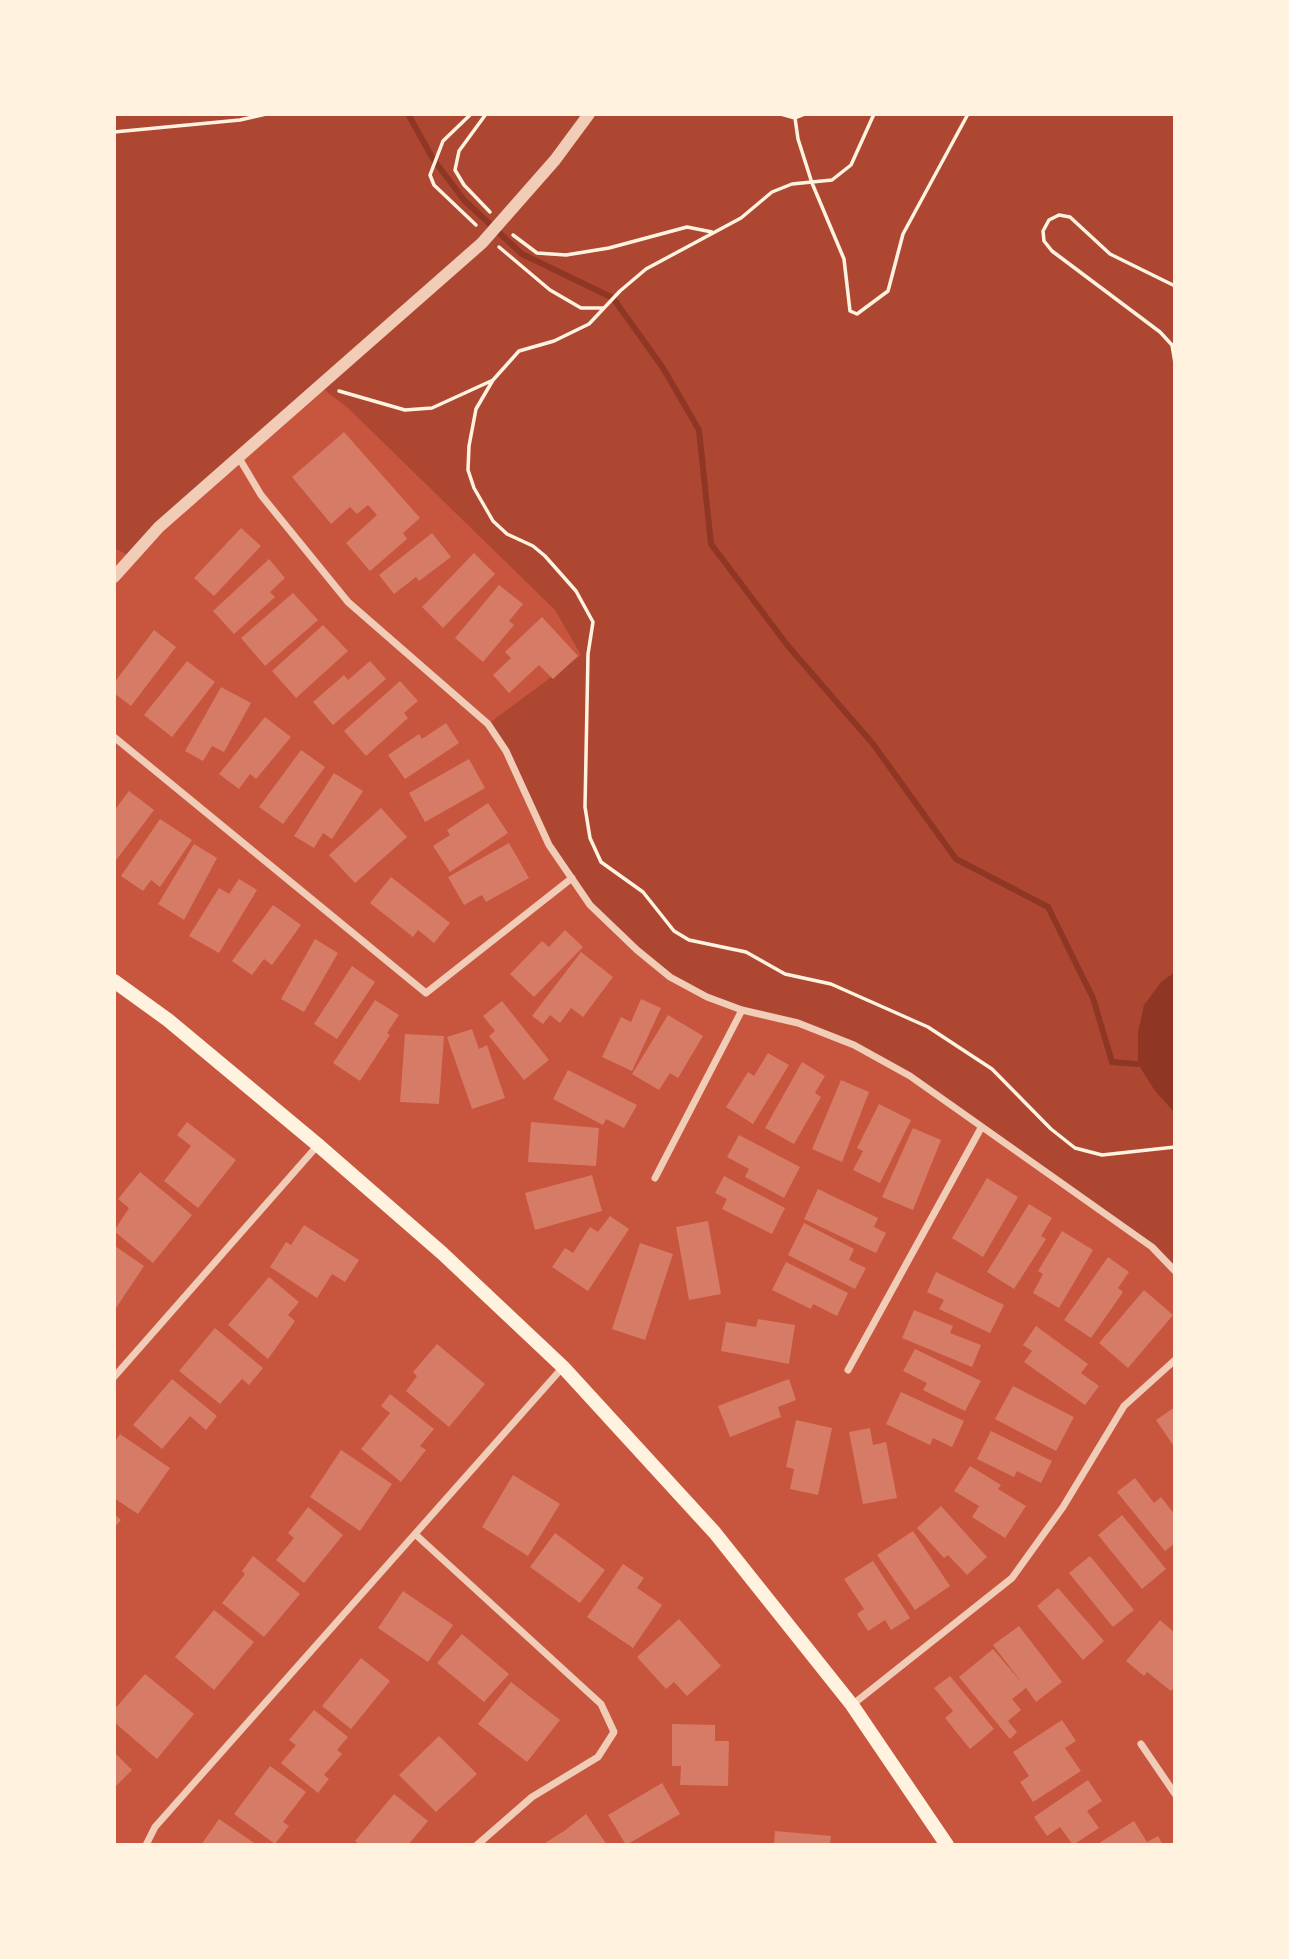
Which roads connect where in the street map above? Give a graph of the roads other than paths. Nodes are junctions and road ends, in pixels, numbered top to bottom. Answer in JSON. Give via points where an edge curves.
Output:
{"nodes":[{"id":1,"x":589,"y":114,"type":"edge"},
{"id":2,"x":239,"y":457,"type":"junction"},
{"id":3,"x":114,"y":577,"type":"edge"},
{"id":4,"x":114,"y":737,"type":"edge"},
{"id":5,"x":572,"y":878,"type":"junction"},
{"id":6,"x":114,"y":981,"type":"edge"},
{"id":7,"x":742,"y":1010,"type":"junction"},
{"id":8,"x":981,"y":1128,"type":"junction"},
{"id":9,"x":318,"y":1144,"type":"junction"},
{"id":10,"x":655,"y":1178,"type":"dead end"},
{"id":11,"x":1175,"y":1271,"type":"edge"},
{"id":12,"x":1175,"y":1360,"type":"edge"},
{"id":13,"x":563,"y":1367,"type":"junction"},
{"id":14,"x":848,"y":1370,"type":"dead end"},
{"id":15,"x":114,"y":1377,"type":"edge"},
{"id":16,"x":415,"y":1534,"type":"junction"},
{"id":17,"x":852,"y":1705,"type":"junction"},
{"id":18,"x":1141,"y":1744,"type":"dead end"},
{"id":19,"x":1175,"y":1794,"type":"edge"},
{"id":20,"x":146,"y":1845,"type":"edge"},
{"id":21,"x":477,"y":1845,"type":"edge"},
{"id":22,"x":947,"y":1845,"type":"edge"}],
"edges":[{"from":1,"to":2,"type":"street","via":[[482,243]]},
{"from":2,"to":3,"type":"street","via":[[159,527]]},
{"from":2,"to":5,"type":"street","via":[[261,495],[348,602],[488,724],[506,751],[549,845]]},
{"from":4,"to":5,"type":"street","via":[[426,993]]},
{"from":5,"to":7,"type":"street","via":[[590,905],[670,977]]},
{"from":6,"to":9,"type":"main road"},
{"from":7,"to":8,"type":"street","via":[[798,1023],[854,1045],[910,1076]]},
{"from":7,"to":10,"type":"street"},
{"from":8,"to":11,"type":"street","via":[[1152,1247]]},
{"from":8,"to":14,"type":"street"},
{"from":9,"to":13,"type":"main road"},
{"from":9,"to":15,"type":"street"},
{"from":12,"to":17,"type":"street","via":[[1124,1406],[1063,1507],[1012,1578]]},
{"from":13,"to":16,"type":"street"},
{"from":13,"to":17,"type":"main road","via":[[715,1533]]},
{"from":16,"to":20,"type":"street","via":[[155,1827]]},
{"from":16,"to":21,"type":"street","via":[[601,1704],[614,1732],[598,1757],[532,1797]]},
{"from":17,"to":22,"type":"main road"},
{"from":18,"to":19,"type":"street"}]}
